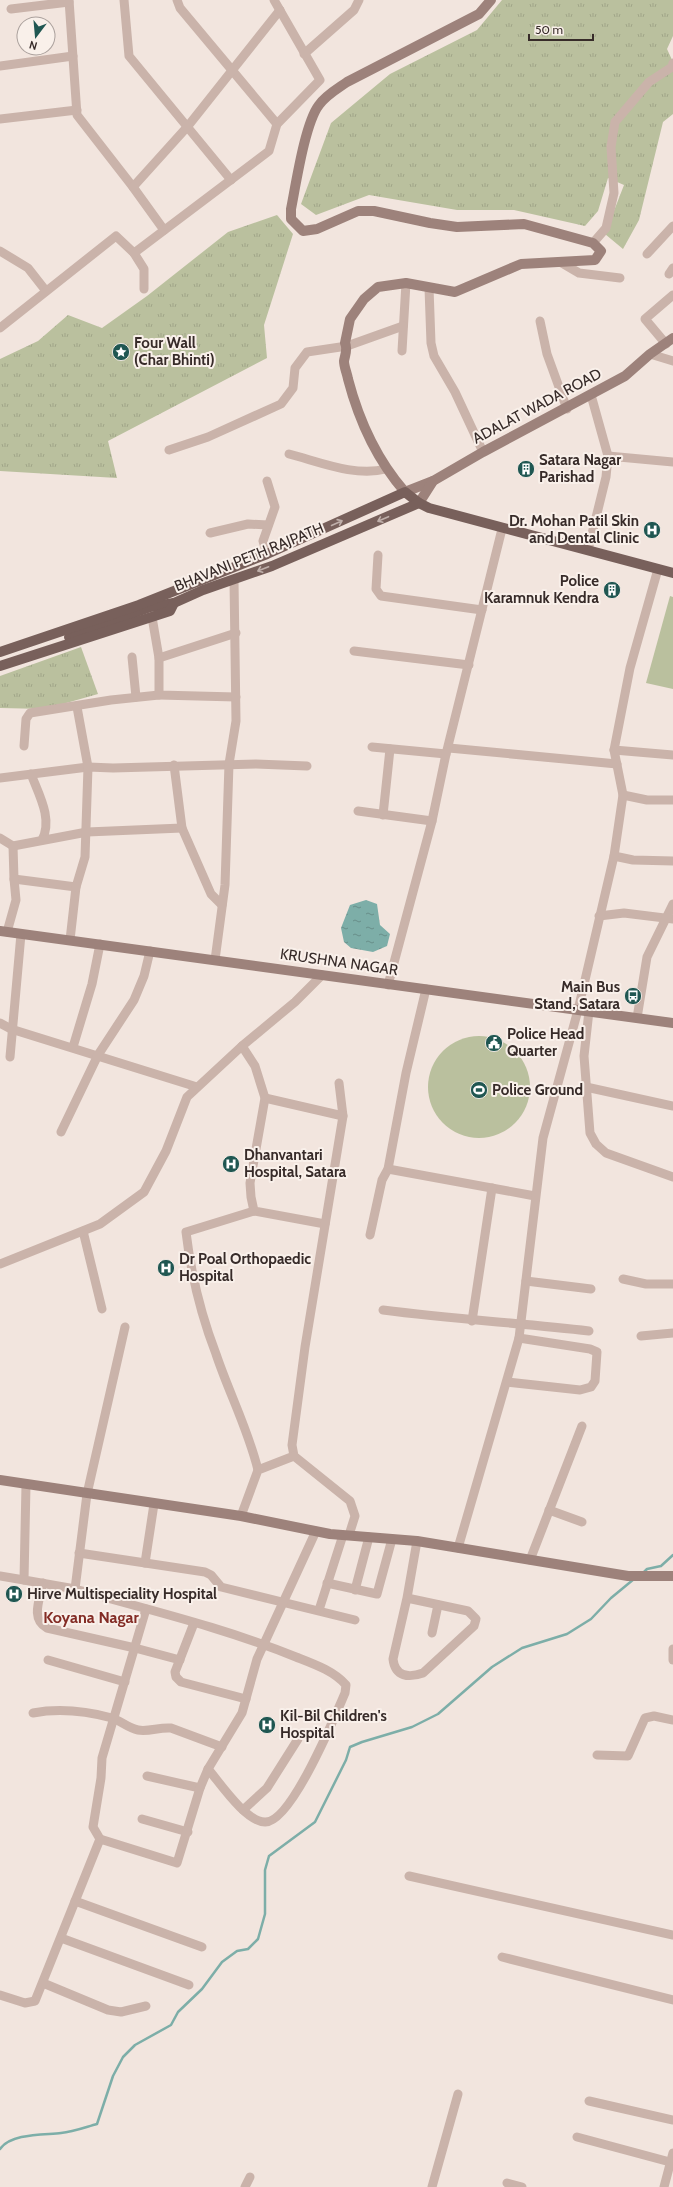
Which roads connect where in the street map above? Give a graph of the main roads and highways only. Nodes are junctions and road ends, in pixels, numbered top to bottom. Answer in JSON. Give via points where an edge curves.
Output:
{"nodes":[{"id":1,"x":491,"y":0,"type":"edge"},
{"id":2,"x":669,"y":341,"type":"edge"},
{"id":3,"x":433,"y":481,"type":"junction"},
{"id":4,"x":405,"y":492,"type":"junction"},
{"id":5,"x":419,"y":503,"type":"junction"},
{"id":6,"x":673,"y":573,"type":"edge"},
{"id":7,"x":174,"y":603,"type":"junction"},
{"id":8,"x":0,"y":652,"type":"edge"},
{"id":9,"x":0,"y":661,"type":"edge"},
{"id":10,"x":0,"y":666,"type":"edge"},
{"id":11,"x":4,"y":931,"type":"edge"},
{"id":12,"x":673,"y":1023,"type":"edge"},
{"id":13,"x":0,"y":1480,"type":"edge"},
{"id":14,"x":673,"y":1576,"type":"edge"}],
"edges":[{"from":1,"to":4,"type":"main road","via":[[479,14],[347,82],[318,105],[311,119],[291,209],[291,219],[303,231],[317,229],[358,211],[374,211],[458,227],[524,224],[593,243],[601,251],[595,260],[521,264],[455,292],[406,283],[378,287],[364,299],[350,319],[344,362],[354,400],[367,434],[386,469]]},
{"from":2,"to":3,"type":"main road","name":"ADALAT WADA ROAD","via":[[625,376]]},
{"from":3,"to":4,"type":"main road"},
{"from":3,"to":5,"type":"main road","name":"ADALAT WADA ROAD"},
{"from":4,"to":5,"type":"main road"},
{"from":8,"to":4,"type":"main road","one_way":true,"via":[[139,605],[268,554]]},
{"from":5,"to":6,"type":"main road","via":[[502,529]]},
{"from":5,"to":7,"type":"main road","name":"BHAVANI PETH RAJPATH","one_way":true},
{"from":7,"to":9,"type":"main road","via":[[150,607]]},
{"from":7,"to":10,"type":"main road","name":"BHAVANI PETH RAJPATH","via":[[170,611]]},
{"from":11,"to":12,"type":"main road","name":"KRUSHNA NAGAR"},
{"from":13,"to":14,"type":"main road","via":[[241,1516],[316,1531],[417,1541],[628,1576]]}]}
